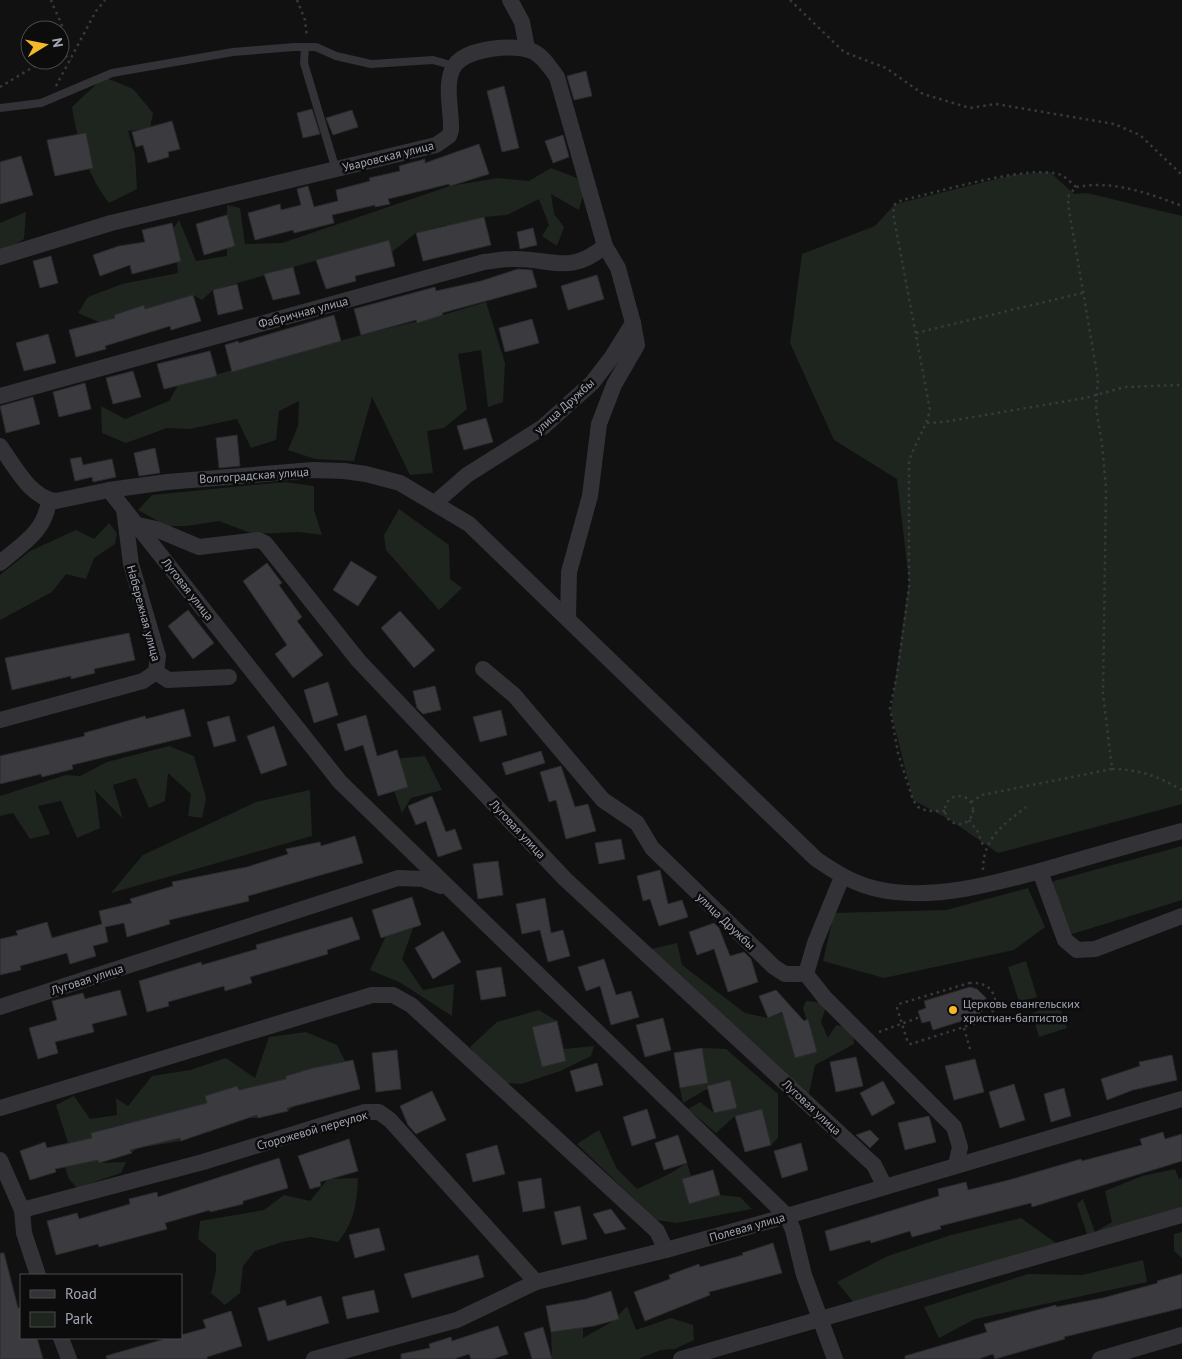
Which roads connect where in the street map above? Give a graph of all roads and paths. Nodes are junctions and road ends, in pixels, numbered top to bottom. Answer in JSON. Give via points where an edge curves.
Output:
{"nodes":[{"id":1,"x":51,"y":0,"type":"edge"},
{"id":2,"x":104,"y":0,"type":"edge"},
{"id":3,"x":298,"y":0,"type":"edge"},
{"id":4,"x":510,"y":0,"type":"edge"},
{"id":5,"x":790,"y":0,"type":"edge"},
{"id":6,"x":59,"y":20,"type":"edge"},
{"id":7,"x":305,"y":47,"type":"junction"},
{"id":8,"x":526,"y":48,"type":"junction"},
{"id":9,"x":72,"y":60,"type":"joint"},
{"id":10,"x":454,"y":66,"type":"junction"},
{"id":11,"x":28,"y":70,"type":"edge"},
{"id":12,"x":0,"y":87,"type":"edge"},
{"id":13,"x":42,"y":103,"type":"junction"},
{"id":14,"x":0,"y":108,"type":"edge"},
{"id":15,"x":336,"y":170,"type":"junction"},
{"id":16,"x":1182,"y":175,"type":"edge"},
{"id":17,"x":1076,"y":186,"type":"junction"},
{"id":18,"x":1182,"y":206,"type":"edge"},
{"id":19,"x":605,"y":246,"type":"junction"},
{"id":20,"x":0,"y":257,"type":"edge"},
{"id":21,"x":1082,"y":293,"type":"junction"},
{"id":22,"x":633,"y":323,"type":"junction"},
{"id":23,"x":916,"y":333,"type":"junction"},
{"id":24,"x":1182,"y":385,"type":"edge"},
{"id":25,"x":0,"y":396,"type":"edge"},
{"id":26,"x":1097,"y":396,"type":"junction"},
{"id":27,"x":927,"y":422,"type":"junction"},
{"id":28,"x":0,"y":446,"type":"edge"},
{"id":29,"x":109,"y":490,"type":"junction"},
{"id":30,"x":49,"y":500,"type":"junction"},
{"id":31,"x":436,"y":502,"type":"junction"},
{"id":32,"x":124,"y":509,"type":"junction"},
{"id":33,"x":138,"y":525,"type":"junction"},
{"id":34,"x":0,"y":563,"type":"edge"},
{"id":35,"x":568,"y":618,"type":"junction"},
{"id":36,"x":483,"y":669,"type":"dead end"},
{"id":37,"x":156,"y":672,"type":"junction"},
{"id":38,"x":229,"y":677,"type":"dead end"},
{"id":39,"x":0,"y":720,"type":"edge"},
{"id":40,"x":1112,"y":769,"type":"junction"},
{"id":41,"x":1182,"y":790,"type":"edge"},
{"id":42,"x":971,"y":802,"type":"junction"},
{"id":43,"x":1026,"y":806,"type":"dead end"},
{"id":44,"x":945,"y":811,"type":"junction"},
{"id":45,"x":969,"y":820,"type":"junction"},
{"id":46,"x":1182,"y":831,"type":"edge"},
{"id":47,"x":984,"y":848,"type":"junction"},
{"id":48,"x":417,"y":857,"type":"junction"},
{"id":49,"x":1040,"y":870,"type":"junction"},
{"id":50,"x":842,"y":877,"type":"junction"},
{"id":51,"x":398,"y":878,"type":"junction"},
{"id":52,"x":984,"y":885,"type":"junction"},
{"id":53,"x":458,"y":898,"type":"junction"},
{"id":54,"x":1182,"y":916,"type":"edge"},
{"id":55,"x":806,"y":974,"type":"junction"},
{"id":56,"x":0,"y":1007,"type":"edge"},
{"id":57,"x":920,"y":1017,"type":"dead end"},
{"id":58,"x":972,"y":1018,"type":"dead end"},
{"id":59,"x":902,"y":1022,"type":"junction"},
{"id":60,"x":974,"y":1025,"type":"junction"},
{"id":61,"x":964,"y":1028,"type":"junction"},
{"id":62,"x":869,"y":1042,"type":"junction"},
{"id":63,"x":970,"y":1049,"type":"dead end"},
{"id":64,"x":1182,"y":1099,"type":"edge"},
{"id":65,"x":0,"y":1108,"type":"edge"},
{"id":66,"x":0,"y":1160,"type":"edge"},
{"id":67,"x":956,"y":1165,"type":"junction"},
{"id":68,"x":885,"y":1187,"type":"junction"},
{"id":69,"x":22,"y":1210,"type":"junction"},
{"id":70,"x":1182,"y":1215,"type":"edge"},
{"id":71,"x":787,"y":1216,"type":"junction"},
{"id":72,"x":666,"y":1250,"type":"junction"},
{"id":73,"x":38,"y":1274,"type":"edge"},
{"id":74,"x":536,"y":1282,"type":"junction"},
{"id":75,"x":822,"y":1319,"type":"junction"},
{"id":76,"x":1182,"y":1335,"type":"edge"},
{"id":77,"x":61,"y":1339,"type":"edge"},
{"id":78,"x":69,"y":1359,"type":"edge"},
{"id":79,"x":314,"y":1359,"type":"edge"},
{"id":80,"x":680,"y":1359,"type":"edge"},
{"id":81,"x":835,"y":1359,"type":"edge"},
{"id":82,"x":1100,"y":1359,"type":"edge"}],
"edges":[{"from":1,"to":6,"type":"path"},
{"from":2,"to":9,"type":"path"},
{"from":3,"to":7,"type":"path","via":[[307,32]]},
{"from":4,"to":8,"type":"street","via":[[522,22]]},
{"from":5,"to":16,"type":"path","via":[[844,52],[886,68],[923,94],[970,108],[996,104],[1114,124],[1140,135]]},
{"from":7,"to":10,"type":"lane","via":[[316,47],[336,56],[372,64],[433,60]]},
{"from":7,"to":13,"type":"lane","via":[[232,52],[112,73]]},
{"from":7,"to":15,"type":"lane","via":[[304,63]]},
{"from":8,"to":10,"type":"street","via":[[509,46],[484,51],[470,55]]},
{"from":8,"to":19,"type":"street","via":[[547,62],[557,77]]},
{"from":9,"to":13,"type":"path"},
{"from":10,"to":15,"type":"street","name":"Уваровская улица","via":[[450,77],[449,136],[436,145]]},
{"from":11,"to":12,"type":"path"},
{"from":13,"to":14,"type":"lane"},
{"from":15,"to":20,"type":"street","name":"Уваровская улица","via":[[111,223]]},
{"from":17,"to":18,"type":"path","via":[[1116,185]]},
{"from":17,"to":21,"type":"path","via":[[1069,195],[1068,204]]},
{"from":17,"to":23,"type":"path","via":[[1062,175],[1025,172],[895,204],[893,213]]},
{"from":19,"to":22,"type":"street","via":[[618,268]]},
{"from":19,"to":25,"type":"street","name":"Фабричная улица","via":[[583,261],[570,264],[512,259],[484,262]]},
{"from":21,"to":23,"type":"path"},
{"from":21,"to":26,"type":"path","via":[[1098,379]]},
{"from":22,"to":31,"type":"street","name":"улица Дружбы","via":[[612,358],[585,389],[544,427],[467,475]]},
{"from":22,"to":35,"type":"street","via":[[636,345],[614,386],[599,424],[590,496],[569,572]]},
{"from":23,"to":27,"type":"path","via":[[930,410]]},
{"from":24,"to":26,"type":"path","via":[[1125,387]]},
{"from":26,"to":27,"type":"path","via":[[944,422]]},
{"from":26,"to":40,"type":"path","via":[[1106,488],[1103,694]]},
{"from":27,"to":44,"type":"path","via":[[909,461],[909,588],[890,708],[898,752],[913,800],[927,811]]},
{"from":28,"to":30,"type":"street","via":[[32,488]]},
{"from":29,"to":30,"type":"street","name":"Волгоградская улица","via":[[66,500]]},
{"from":29,"to":31,"type":"street","name":"Волгоградская улица","via":[[313,470],[344,471],[400,483]]},
{"from":29,"to":32,"type":"street","name":"Луговая улица"},
{"from":30,"to":34,"type":"street","via":[[38,530]]},
{"from":31,"to":35,"type":"street","name":"Волгоградская улица","via":[[469,524]]},
{"from":32,"to":33,"type":"street","name":"Луговая улица"},
{"from":32,"to":37,"type":"street","name":"Набережная улица","via":[[133,573],[158,656]]},
{"from":33,"to":48,"type":"street","name":"Луговая улица","via":[[340,782]]},
{"from":33,"to":68,"type":"street","name":"Луговая улица","via":[[199,547],[258,540],[265,543],[358,660],[565,879],[874,1166]]},
{"from":35,"to":50,"type":"street","name":"Волгоградская улица","via":[[816,859]]},
{"from":36,"to":55,"type":"street","name":"улица Дружбы","via":[[514,695],[603,800],[637,823],[652,848],[774,968],[785,974]]},
{"from":37,"to":38,"type":"street","via":[[168,680]]},
{"from":37,"to":39,"type":"street","name":"Набережная улица","via":[[144,681]]},
{"from":40,"to":41,"type":"path","via":[[1134,769]]},
{"from":40,"to":42,"type":"path","via":[[982,795]]},
{"from":42,"to":44,"type":"path","via":[[963,796],[952,798]]},
{"from":42,"to":45,"type":"path","via":[[973,812]]},
{"from":43,"to":47,"type":"path"},
{"from":44,"to":45,"type":"path","via":[[956,823]]},
{"from":45,"to":47,"type":"path"},
{"from":46,"to":49,"type":"street","name":"Волгоградская улица"},
{"from":47,"to":52,"type":"path"},
{"from":48,"to":51,"type":"street"},
{"from":48,"to":53,"type":"street","name":"Луговая улица"},
{"from":49,"to":52,"type":"street","name":"Волгоградская улица"},
{"from":49,"to":54,"type":"street","via":[[1065,940],[1077,950],[1095,949]]},
{"from":50,"to":52,"type":"street","name":"Волгоградская улица","via":[[878,890],[912,892]]},
{"from":50,"to":55,"type":"street"},
{"from":51,"to":53,"type":"street","name":"Луговая улица","via":[[423,879]]},
{"from":51,"to":56,"type":"street","name":"Луговая улица"},
{"from":53,"to":71,"type":"street","name":"Луговая улица"},
{"from":55,"to":62,"type":"street","via":[[819,992]]},
{"from":57,"to":59,"type":"path"},
{"from":58,"to":60,"type":"path"},
{"from":59,"to":60,"type":"path","via":[[897,1008],[900,1004],[977,983],[991,989],[996,1004],[988,1019]]},
{"from":59,"to":61,"type":"path","via":[[911,1044]]},
{"from":59,"to":62,"type":"path","via":[[880,1032]]},
{"from":60,"to":61,"type":"path"},
{"from":61,"to":63,"type":"path"},
{"from":62,"to":67,"type":"street","via":[[954,1127],[960,1147]]},
{"from":64,"to":67,"type":"street","name":"Полевая улица"},
{"from":65,"to":72,"type":"street","via":[[372,995],[393,995],[411,1005],[657,1231]]},
{"from":66,"to":69,"type":"street"},
{"from":67,"to":68,"type":"street","name":"Полевая улица"},
{"from":68,"to":71,"type":"street","name":"Полевая улица"},
{"from":69,"to":73,"type":"street"},
{"from":69,"to":74,"type":"street","name":"Сторожевой переулок","via":[[203,1162],[365,1112],[379,1112],[390,1120]]},
{"from":70,"to":75,"type":"street"},
{"from":71,"to":72,"type":"street","name":"Полевая улица"},
{"from":71,"to":75,"type":"street","name":"Луговая улица","via":[[804,1275]]},
{"from":72,"to":74,"type":"street","name":"Полевая улица"},
{"from":74,"to":79,"type":"street","name":"Полевая улица","via":[[457,1320]]},
{"from":75,"to":80,"type":"street"},
{"from":75,"to":81,"type":"street","name":"Луговая улица"},
{"from":76,"to":82,"type":"street"},
{"from":77,"to":78,"type":"street"}]}
